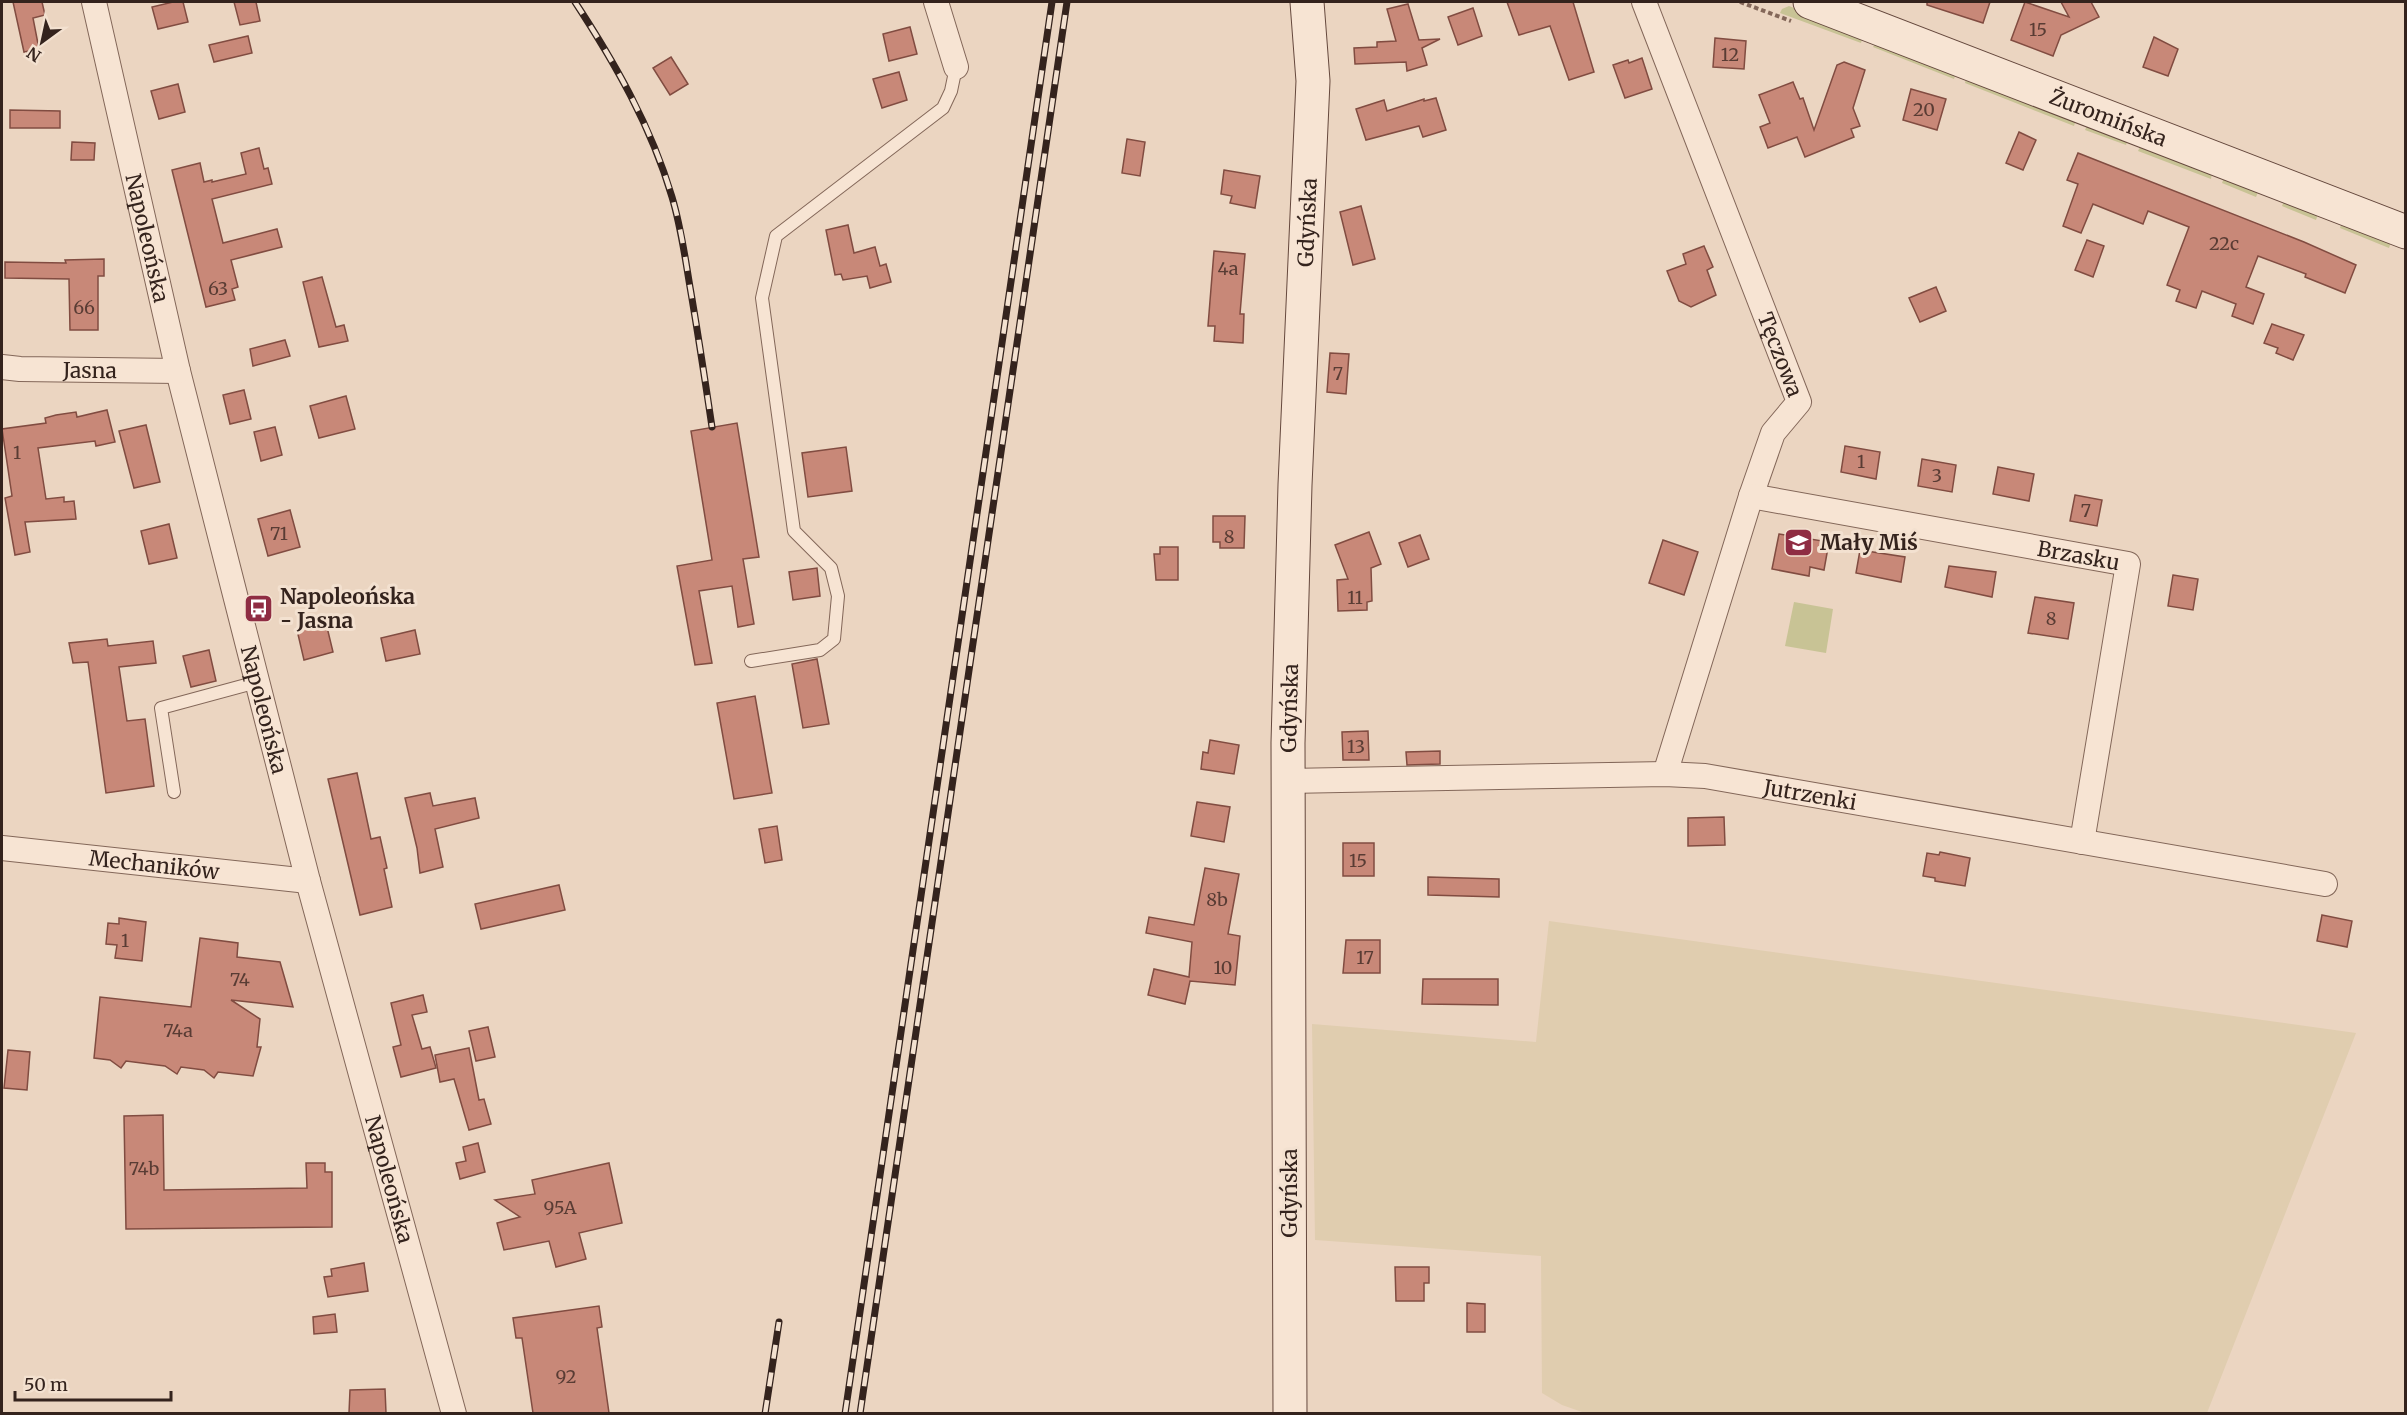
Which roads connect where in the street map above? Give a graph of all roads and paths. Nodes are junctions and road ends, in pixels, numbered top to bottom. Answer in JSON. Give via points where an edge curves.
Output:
{"nodes":[{"id":1,"x":94,"y":2,"type":"edge"},
{"id":2,"x":936,"y":2,"type":"edge"},
{"id":3,"x":1307,"y":2,"type":"edge"},
{"id":4,"x":1644,"y":2,"type":"edge"},
{"id":5,"x":1810,"y":2,"type":"edge"},
{"id":6,"x":956,"y":67,"type":"joint"},
{"id":7,"x":2406,"y":232,"type":"edge"},
{"id":8,"x":2,"y":367,"type":"edge"},
{"id":9,"x":178,"y":371,"type":"junction"},
{"id":10,"x":1751,"y":496,"type":"junction"},
{"id":11,"x":750,"y":661,"type":"dead end"},
{"id":12,"x":257,"y":682,"type":"junction"},
{"id":13,"x":1665,"y":774,"type":"junction"},
{"id":14,"x":1288,"y":781,"type":"junction"},
{"id":15,"x":174,"y":792,"type":"dead end"},
{"id":16,"x":2082,"y":842,"type":"junction"},
{"id":17,"x":2,"y":848,"type":"edge"},
{"id":18,"x":308,"y":881,"type":"junction"},
{"id":19,"x":2325,"y":884,"type":"dead end"},
{"id":20,"x":454,"y":1413,"type":"edge"},
{"id":21,"x":1290,"y":1413,"type":"edge"}],
"edges":[{"from":1,"to":9,"type":"street","name":"Napoleońska"},
{"from":2,"to":6,"type":"street"},
{"from":3,"to":14,"type":"main road","name":"Gdyńska","via":[[1313,81],[1295,485]]},
{"from":4,"to":10,"type":"street","name":"Tęczowa","via":[[1799,402],[1773,433]]},
{"from":5,"to":7,"type":"main road","name":"Żuromińska"},
{"from":6,"to":11,"type":"lane","via":[[943,108],[776,236],[762,298],[794,531],[831,568],[838,596],[834,639],[820,650]]},
{"from":8,"to":9,"type":"street","name":"Jasna"},
{"from":9,"to":12,"type":"street","name":"Napoleońska"},
{"from":10,"to":13,"type":"street","name":"Tęczowa"},
{"from":10,"to":16,"type":"street","name":"Brzasku","via":[[2128,564]]},
{"from":12,"to":15,"type":"lane","via":[[161,708]]},
{"from":12,"to":18,"type":"street","name":"Napoleońska"},
{"from":13,"to":14,"type":"street","name":"Jutrzenki"},
{"from":13,"to":16,"type":"street","name":"Jutrzenki","via":[[1705,776]]},
{"from":14,"to":21,"type":"main road","name":"Gdyńska"},
{"from":16,"to":19,"type":"street","name":"Jutrzenki"},
{"from":17,"to":18,"type":"street","name":"Mechaników"},
{"from":18,"to":20,"type":"street","name":"Napoleońska"}]}
